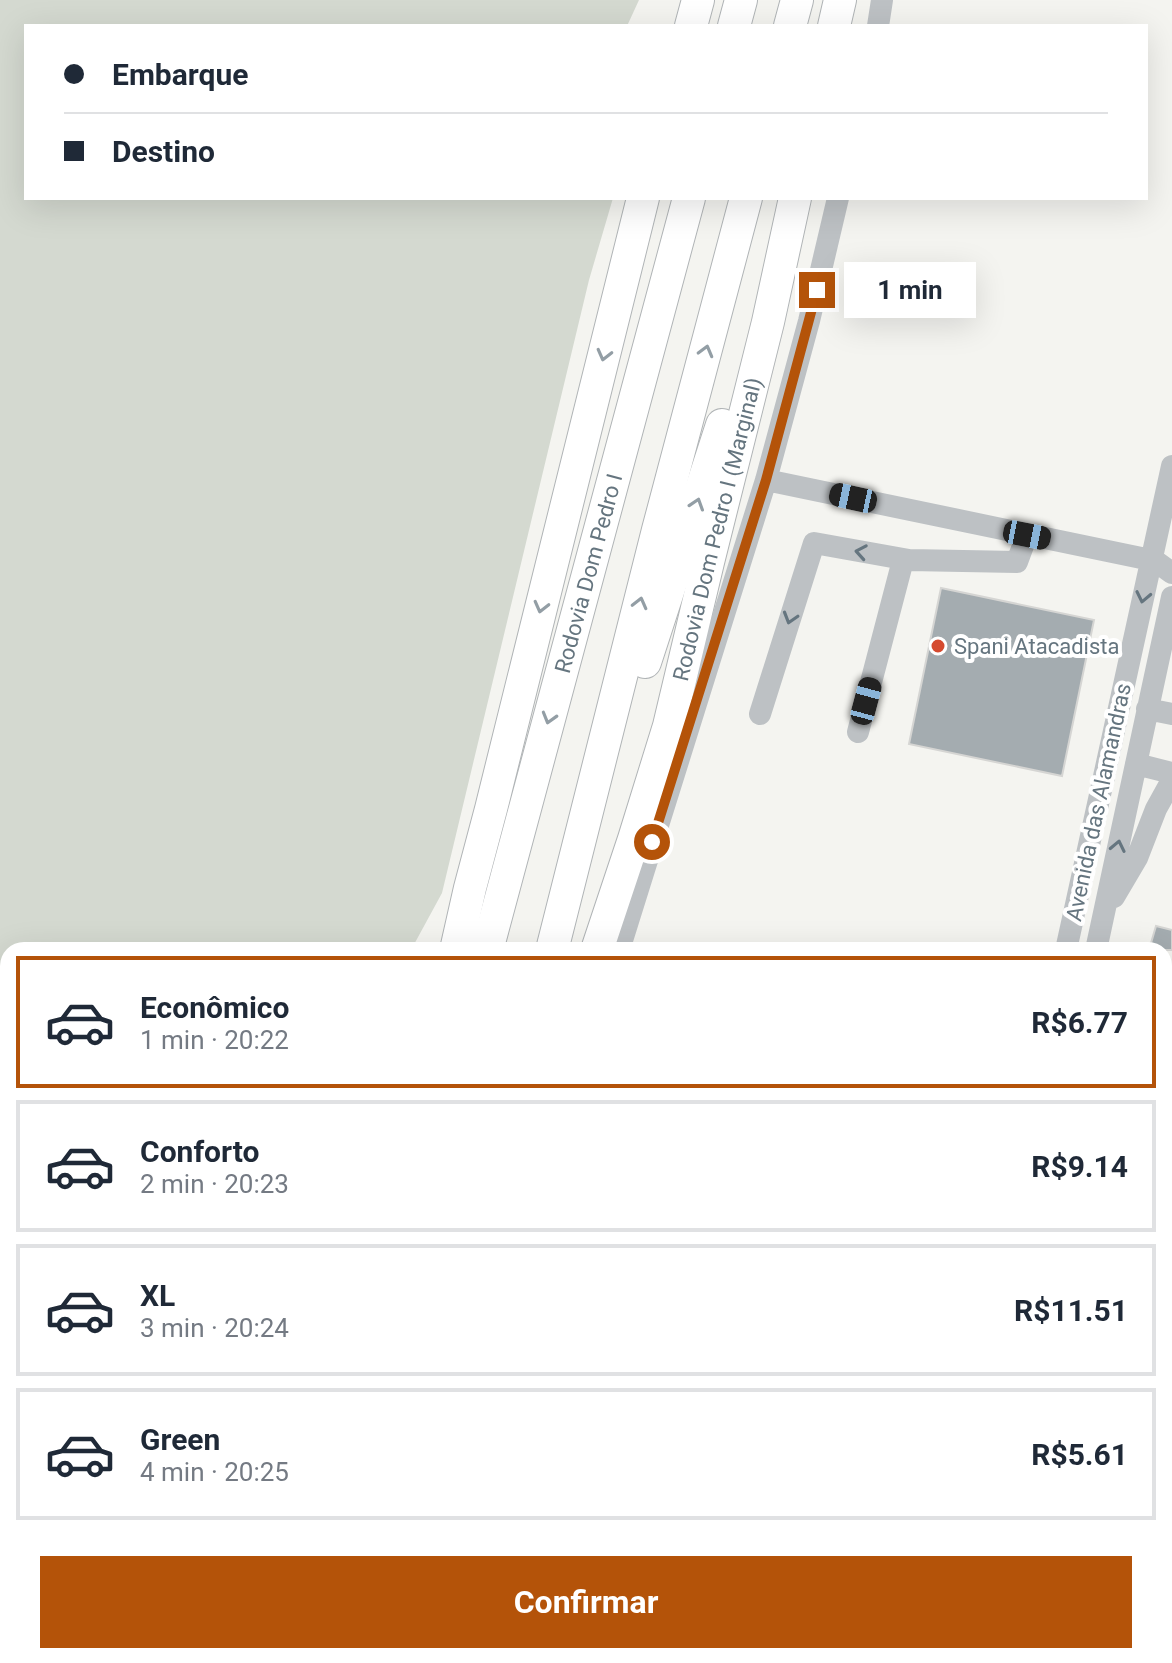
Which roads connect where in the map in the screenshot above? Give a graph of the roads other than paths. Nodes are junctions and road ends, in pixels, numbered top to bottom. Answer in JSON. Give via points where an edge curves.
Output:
{"nodes":[{"id":1,"x":698,"y":0,"type":"edge"},
{"id":2,"x":741,"y":0,"type":"edge"},
{"id":3,"x":797,"y":0,"type":"edge"},
{"id":4,"x":840,"y":0,"type":"edge"},
{"id":5,"x":882,"y":0,"type":"edge"},
{"id":6,"x":692,"y":24,"type":"edge"},
{"id":7,"x":735,"y":24,"type":"edge"},
{"id":8,"x":791,"y":24,"type":"edge"},
{"id":9,"x":834,"y":24,"type":"edge"},
{"id":10,"x":878,"y":24,"type":"edge"},
{"id":11,"x":644,"y":200,"type":"edge"},
{"id":12,"x":645,"y":200,"type":"edge"},
{"id":13,"x":688,"y":200,"type":"edge"},
{"id":14,"x":745,"y":200,"type":"edge"},
{"id":15,"x":791,"y":200,"type":"edge"},
{"id":16,"x":792,"y":200,"type":"edge"},
{"id":17,"x":838,"y":200,"type":"edge"},
{"id":18,"x":1172,"y":466,"type":"edge"},
{"id":19,"x":766,"y":480,"type":"junction"},
{"id":20,"x":600,"y":535,"type":"junction"},
{"id":21,"x":1027,"y":535,"type":"junction"},
{"id":22,"x":909,"y":560,"type":"junction"},
{"id":23,"x":1151,"y":560,"type":"junction"},
{"id":24,"x":1172,"y":573,"type":"edge"},
{"id":25,"x":1172,"y":597,"type":"edge"},
{"id":26,"x":1147,"y":709,"type":"junction"},
{"id":27,"x":760,"y":714,"type":"dead end"},
{"id":28,"x":1172,"y":714,"type":"edge"},
{"id":29,"x":858,"y":732,"type":"dead end"},
{"id":30,"x":1136,"y":764,"type":"junction"},
{"id":31,"x":1172,"y":773,"type":"edge"},
{"id":32,"x":1172,"y":780,"type":"edge"},
{"id":33,"x":470,"y":888,"type":"junction"},
{"id":34,"x":1104,"y":915,"type":"junction"},
{"id":35,"x":555,"y":937,"type":"edge"},
{"id":36,"x":440,"y":942,"type":"edge"},
{"id":37,"x":458,"y":942,"type":"edge"},
{"id":38,"x":489,"y":942,"type":"edge"},
{"id":39,"x":600,"y":942,"type":"edge"},
{"id":40,"x":622,"y":942,"type":"edge"},
{"id":41,"x":1068,"y":942,"type":"edge"},
{"id":42,"x":1098,"y":942,"type":"edge"}],
"edges":[{"from":1,"to":6,"type":"highway"},
{"from":2,"to":7,"type":"highway"},
{"from":3,"to":8,"type":"highway"},
{"from":4,"to":9,"type":"highway"},
{"from":5,"to":10,"type":"street"},
{"from":11,"to":33,"type":"highway","name":"Rodovia Dom Pedro I","one_way":true},
{"from":12,"to":20,"type":"highway","via":[[633,333]]},
{"from":13,"to":20,"type":"highway","name":"Rodovia Dom Pedro I"},
{"from":35,"to":14,"type":"highway","one_way":true},
{"from":35,"to":15,"type":"highway","one_way":true},
{"from":16,"to":39,"type":"highway","name":"Rodovia Dom Pedro I (Marginal)","via":[[768,322],[669,726]]},
{"from":17,"to":19,"type":"street"},
{"from":18,"to":23,"type":"street","name":"Avenida das Alamandras"},
{"from":19,"to":21,"type":"street"},
{"from":19,"to":40,"type":"street"},
{"from":20,"to":38,"type":"highway","name":"Rodovia Dom Pedro I","one_way":true},
{"from":21,"to":22,"type":"street","via":[[1017,562]]},
{"from":21,"to":23,"type":"street"},
{"from":22,"to":27,"type":"street","one_way":true,"via":[[814,543]]},
{"from":22,"to":29,"type":"street","via":[[902,564]]},
{"from":23,"to":24,"type":"street"},
{"from":23,"to":41,"type":"street","name":"Avenida das Alamandras","one_way":true},
{"from":25,"to":26,"type":"street","name":"Avenida das Alamandras"},
{"from":26,"to":28,"type":"street"},
{"from":26,"to":30,"type":"street","name":"Avenida das Alamandras"},
{"from":30,"to":31,"type":"street"},
{"from":34,"to":30,"type":"street","name":"Avenida das Alamandras","one_way":true},
{"from":32,"to":34,"type":"street"},
{"from":33,"to":36,"type":"highway"},
{"from":33,"to":37,"type":"highway","name":"Rodovia Dom Pedro I"},
{"from":34,"to":42,"type":"street","name":"Avenida das Alamandras"}]}
